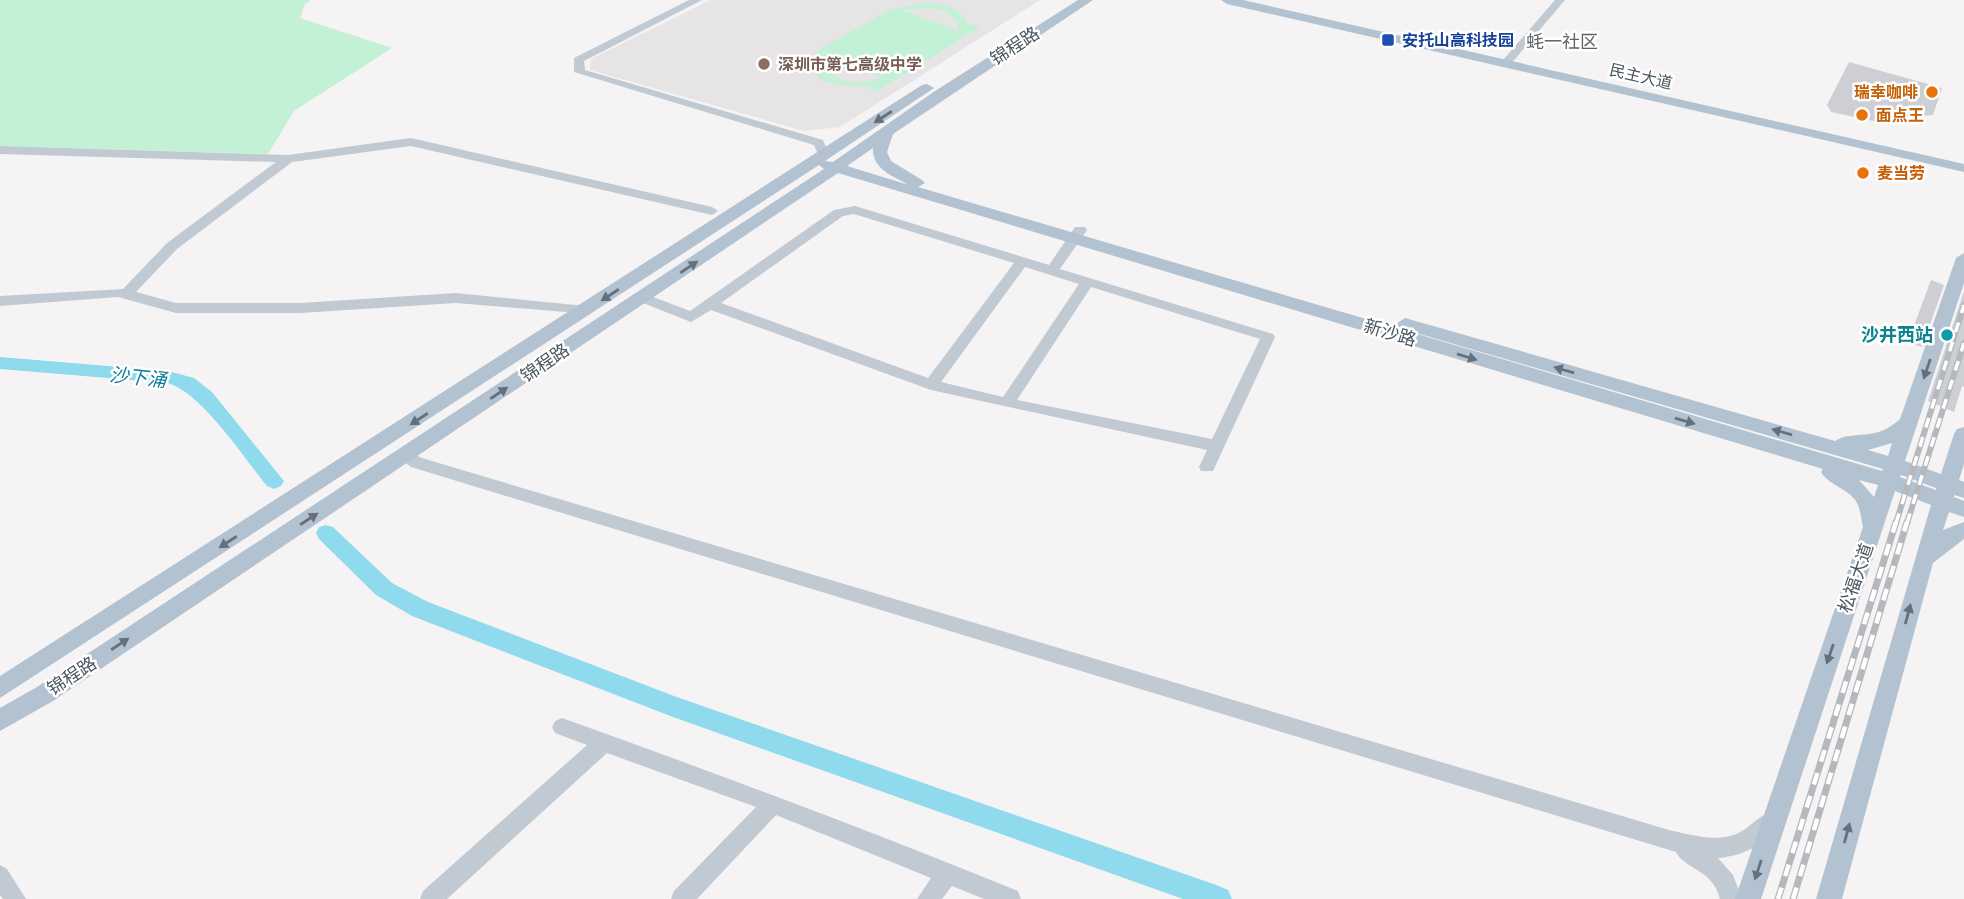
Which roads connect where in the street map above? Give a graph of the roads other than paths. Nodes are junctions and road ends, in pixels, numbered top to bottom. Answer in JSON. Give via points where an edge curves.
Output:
{"nodes":[{"id":1,"x":697,"y":0,"type":"edge"},
{"id":2,"x":1063,"y":0,"type":"edge"},
{"id":3,"x":1087,"y":0,"type":"edge"},
{"id":4,"x":1227,"y":0,"type":"edge"},
{"id":5,"x":1250,"y":0,"type":"edge"},
{"id":6,"x":1560,"y":0,"type":"edge"},
{"id":7,"x":1508,"y":60,"type":"junction"},
{"id":8,"x":886,"y":134,"type":"junction"},
{"id":9,"x":0,"y":150,"type":"edge"},
{"id":10,"x":1935,"y":158,"type":"junction"},
{"id":11,"x":1964,"y":158,"type":"edge"},
{"id":12,"x":288,"y":159,"type":"junction"},
{"id":13,"x":830,"y":162,"type":"junction"},
{"id":14,"x":1964,"y":171,"type":"edge"},
{"id":15,"x":873,"y":180,"type":"junction"},
{"id":16,"x":917,"y":183,"type":"junction"},
{"id":17,"x":813,"y":184,"type":"junction"},
{"id":18,"x":712,"y":211,"type":"dead end"},
{"id":19,"x":1077,"y":234,"type":"junction"},
{"id":20,"x":1964,"y":258,"type":"edge"},
{"id":21,"x":1022,"y":262,"type":"junction"},
{"id":22,"x":1052,"y":271,"type":"junction"},
{"id":23,"x":1087,"y":282,"type":"junction"},
{"id":24,"x":127,"y":293,"type":"junction"},
{"id":25,"x":643,"y":298,"type":"junction"},
{"id":26,"x":0,"y":301,"type":"edge"},
{"id":27,"x":710,"y":304,"type":"junction"},
{"id":28,"x":585,"y":311,"type":"junction"},
{"id":29,"x":931,"y":384,"type":"junction"},
{"id":30,"x":1007,"y":403,"type":"junction"},
{"id":31,"x":1909,"y":422,"type":"junction"},
{"id":32,"x":1812,"y":440,"type":"junction"},
{"id":33,"x":1963,"y":441,"type":"edge"},
{"id":34,"x":1216,"y":446,"type":"junction"},
{"id":35,"x":1786,"y":451,"type":"junction"},
{"id":36,"x":405,"y":456,"type":"junction"},
{"id":37,"x":1207,"y":467,"type":"dead end"},
{"id":38,"x":1891,"y":473,"type":"junction"},
{"id":39,"x":1951,"y":491,"type":"edge"},
{"id":40,"x":1964,"y":509,"type":"edge"},
{"id":41,"x":1872,"y":529,"type":"junction"},
{"id":42,"x":1964,"y":530,"type":"edge"},
{"id":43,"x":1924,"y":557,"type":"junction"},
{"id":44,"x":0,"y":688,"type":"edge"},
{"id":45,"x":0,"y":720,"type":"edge"},
{"id":46,"x":562,"y":727,"type":"dead end"},
{"id":47,"x":604,"y":743,"type":"junction"},
{"id":48,"x":773,"y":804,"type":"junction"},
{"id":49,"x":1774,"y":819,"type":"junction"},
{"id":50,"x":1668,"y":841,"type":"junction"},
{"id":51,"x":949,"y":873,"type":"junction"},
{"id":52,"x":0,"y":876,"type":"edge"},
{"id":53,"x":15,"y":899,"type":"edge"},
{"id":54,"x":430,"y":899,"type":"edge"},
{"id":55,"x":682,"y":899,"type":"edge"},
{"id":56,"x":928,"y":899,"type":"edge"},
{"id":57,"x":1010,"y":899,"type":"edge"},
{"id":58,"x":1731,"y":899,"type":"edge"},
{"id":59,"x":1748,"y":899,"type":"edge"},
{"id":60,"x":1829,"y":899,"type":"edge"}],
"edges":[{"from":1,"to":13,"type":"street","via":[[578,60],[580,72],[819,143]]},
{"from":2,"to":13,"type":"main road","name":"锦程路","one_way":true},
{"from":3,"to":8,"type":"main road","name":"锦程路"},
{"from":4,"to":7,"type":"main road","name":"民主大道"},
{"from":5,"to":7,"type":"main road","name":"民主大道"},
{"from":6,"to":7,"type":"street"},
{"from":7,"to":10,"type":"main road","name":"民主大道"},
{"from":8,"to":13,"type":"main road","name":"锦程路"},
{"from":8,"to":16,"type":"main road","via":[[878,154],[886,165]]},
{"from":9,"to":12,"type":"street"},
{"from":10,"to":11,"type":"main road"},
{"from":10,"to":14,"type":"main road"},
{"from":12,"to":18,"type":"street","via":[[411,142]]},
{"from":12,"to":24,"type":"street","via":[[172,246]]},
{"from":13,"to":15,"type":"main road","name":"新沙路"},
{"from":13,"to":16,"type":"main road","name":"新沙路"},
{"from":13,"to":17,"type":"main road","name":"锦程路"},
{"from":13,"to":28,"type":"main road","name":"锦程路","one_way":true},
{"from":15,"to":17,"type":"main road","via":[[846,176]]},
{"from":15,"to":19,"type":"main road","name":"新沙路"},
{"from":16,"to":19,"type":"main road","name":"新沙路"},
{"from":25,"to":17,"type":"main road","name":"锦程路","one_way":true},
{"from":19,"to":22,"type":"street"},
{"from":32,"to":19,"type":"main road","name":"新沙路","one_way":true},
{"from":19,"to":35,"type":"main road","name":"新沙路","one_way":true},
{"from":20,"to":31,"type":"main road","name":"松福大道","one_way":true},
{"from":21,"to":22,"type":"street"},
{"from":21,"to":27,"type":"street","via":[[855,210],[838,213]]},
{"from":21,"to":29,"type":"street"},
{"from":22,"to":23,"type":"street"},
{"from":23,"to":30,"type":"street"},
{"from":23,"to":34,"type":"street","via":[[1268,337]]},
{"from":24,"to":26,"type":"street"},
{"from":24,"to":28,"type":"street","via":[[176,307],[300,308],[456,298]]},
{"from":25,"to":27,"type":"street","via":[[691,317]]},
{"from":36,"to":25,"type":"main road","name":"锦程路","one_way":true},
{"from":27,"to":29,"type":"street"},
{"from":28,"to":44,"type":"main road","name":"锦程路","one_way":true},
{"from":29,"to":30,"type":"street"},
{"from":30,"to":34,"type":"street"},
{"from":31,"to":32,"type":"main road","via":[[1899,433],[1874,442]]},
{"from":31,"to":38,"type":"main road","name":"松福大道"},
{"from":32,"to":38,"type":"main road","name":"新沙路"},
{"from":33,"to":39,"type":"main road"},
{"from":34,"to":37,"type":"street"},
{"from":35,"to":38,"type":"main road","name":"新沙路"},
{"from":35,"to":41,"type":"main road","via":[[1858,488],[1869,504]]},
{"from":45,"to":36,"type":"main road","name":"锦程路","one_way":true},
{"from":36,"to":50,"type":"street"},
{"from":38,"to":39,"type":"main road","name":"新沙路"},
{"from":38,"to":41,"type":"main road","name":"松福大道"},
{"from":39,"to":40,"type":"main road","name":"新沙路"},
{"from":39,"to":43,"type":"main road"},
{"from":41,"to":49,"type":"main road","name":"松福大道","one_way":true},
{"from":42,"to":43,"type":"main road"},
{"from":60,"to":43,"type":"main road","one_way":true},
{"from":46,"to":47,"type":"street"},
{"from":47,"to":48,"type":"street"},
{"from":47,"to":54,"type":"street"},
{"from":48,"to":51,"type":"street"},
{"from":48,"to":55,"type":"street"},
{"from":49,"to":50,"type":"street","via":[[1742,845],[1726,849]]},
{"from":49,"to":59,"type":"main road","name":"松福大道","one_way":true},
{"from":50,"to":58,"type":"street","via":[[1710,864],[1724,879]]},
{"from":51,"to":56,"type":"street"},
{"from":51,"to":57,"type":"street"},
{"from":52,"to":53,"type":"street"}]}
